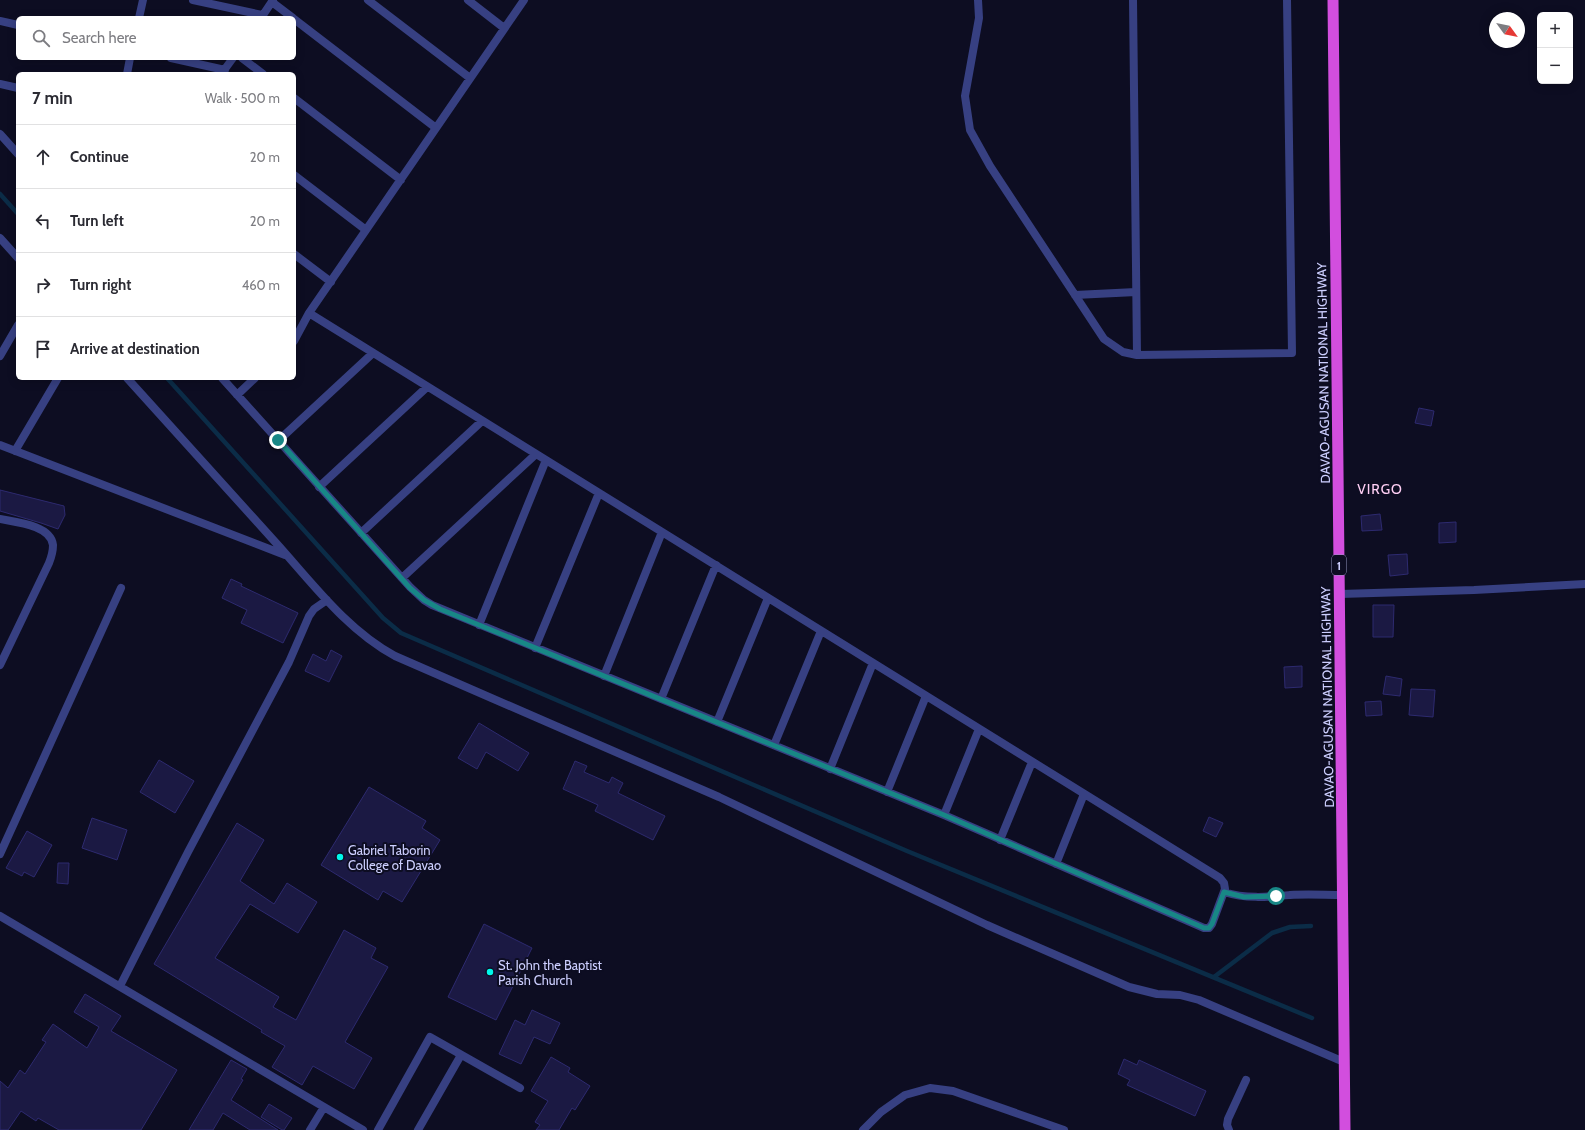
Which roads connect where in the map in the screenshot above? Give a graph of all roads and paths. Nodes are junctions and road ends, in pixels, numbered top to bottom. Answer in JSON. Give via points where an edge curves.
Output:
{"nodes":[{"id":1,"x":143,"y":0,"type":"edge"},
{"id":2,"x":193,"y":0,"type":"edge"},
{"id":3,"x":368,"y":0,"type":"edge"},
{"id":4,"x":468,"y":0,"type":"edge"},
{"id":5,"x":524,"y":0,"type":"edge"},
{"id":6,"x":978,"y":0,"type":"edge"},
{"id":7,"x":1133,"y":0,"type":"edge"},
{"id":8,"x":1287,"y":0,"type":"edge"},
{"id":9,"x":1333,"y":0,"type":"edge"},
{"id":10,"x":272,"y":1,"type":"edge"},
{"id":11,"x":139,"y":16,"type":"edge"},
{"id":12,"x":257,"y":16,"type":"edge"},
{"id":13,"x":262,"y":16,"type":"edge"},
{"id":14,"x":291,"y":16,"type":"edge"},
{"id":15,"x":296,"y":20,"type":"edge"},
{"id":16,"x":0,"y":21,"type":"edge"},
{"id":17,"x":16,"y":24,"type":"edge"},
{"id":18,"x":504,"y":28,"type":"junction"},
{"id":19,"x":130,"y":60,"type":"edge"},
{"id":20,"x":178,"y":60,"type":"edge"},
{"id":21,"x":232,"y":60,"type":"edge"},
{"id":22,"x":245,"y":60,"type":"edge"},
{"id":23,"x":126,"y":72,"type":"edge"},
{"id":24,"x":223,"y":72,"type":"edge"},
{"id":25,"x":260,"y":72,"type":"edge"},
{"id":26,"x":470,"y":78,"type":"junction"},
{"id":27,"x":0,"y":84,"type":"edge"},
{"id":28,"x":16,"y":88,"type":"edge"},
{"id":29,"x":296,"y":100,"type":"edge"},
{"id":30,"x":436,"y":128,"type":"junction"},
{"id":31,"x":0,"y":134,"type":"edge"},
{"id":32,"x":16,"y":152,"type":"edge"},
{"id":33,"x":296,"y":177,"type":"edge"},
{"id":34,"x":401,"y":180,"type":"junction"},
{"id":35,"x":366,"y":230,"type":"junction"},
{"id":36,"x":0,"y":238,"type":"edge"},
{"id":37,"x":16,"y":256,"type":"edge"},
{"id":38,"x":296,"y":256,"type":"edge"},
{"id":39,"x":331,"y":282,"type":"junction"},
{"id":40,"x":1136,"y":292,"type":"junction"},
{"id":41,"x":1076,"y":295,"type":"junction"},
{"id":42,"x":309,"y":313,"type":"junction"},
{"id":43,"x":16,"y":328,"type":"edge"},
{"id":44,"x":296,"y":331,"type":"edge"},
{"id":45,"x":372,"y":353,"type":"junction"},
{"id":46,"x":1137,"y":355,"type":"junction"},
{"id":47,"x":0,"y":356,"type":"edge"},
{"id":48,"x":57,"y":380,"type":"edge"},
{"id":49,"x":129,"y":380,"type":"edge"},
{"id":50,"x":224,"y":380,"type":"edge"},
{"id":51,"x":253,"y":380,"type":"edge"},
{"id":52,"x":427,"y":387,"type":"junction"},
{"id":53,"x":237,"y":395,"type":"junction"},
{"id":54,"x":482,"y":421,"type":"junction"},
{"id":55,"x":278,"y":440,"type":"junction"},
{"id":56,"x":0,"y":446,"type":"edge"},
{"id":57,"x":15,"y":451,"type":"junction"},
{"id":58,"x":536,"y":454,"type":"junction"},
{"id":59,"x":546,"y":460,"type":"junction"},
{"id":60,"x":319,"y":487,"type":"junction"},
{"id":61,"x":599,"y":493,"type":"junction"},
{"id":62,"x":0,"y":519,"type":"edge"},
{"id":63,"x":662,"y":532,"type":"junction"},
{"id":64,"x":361,"y":533,"type":"junction"},
{"id":65,"x":288,"y":556,"type":"junction"},
{"id":66,"x":716,"y":565,"type":"junction"},
{"id":67,"x":402,"y":578,"type":"junction"},
{"id":68,"x":1585,"y":584,"type":"edge"},
{"id":69,"x":122,"y":588,"type":"dead end"},
{"id":70,"x":1340,"y":594,"type":"junction"},
{"id":71,"x":768,"y":598,"type":"junction"},
{"id":72,"x":327,"y":600,"type":"junction"},
{"id":73,"x":479,"y":624,"type":"junction"},
{"id":74,"x":821,"y":631,"type":"junction"},
{"id":75,"x":535,"y":648,"type":"junction"},
{"id":76,"x":873,"y":663,"type":"junction"},
{"id":77,"x":0,"y":665,"type":"edge"},
{"id":78,"x":604,"y":676,"type":"junction"},
{"id":79,"x":926,"y":696,"type":"junction"},
{"id":80,"x":661,"y":699,"type":"junction"},
{"id":81,"x":717,"y":722,"type":"junction"},
{"id":82,"x":979,"y":729,"type":"junction"},
{"id":83,"x":774,"y":745,"type":"junction"},
{"id":84,"x":1032,"y":762,"type":"junction"},
{"id":85,"x":830,"y":768,"type":"junction"},
{"id":86,"x":887,"y":792,"type":"junction"},
{"id":87,"x":1084,"y":794,"type":"junction"},
{"id":88,"x":944,"y":815,"type":"junction"},
{"id":89,"x":1000,"y":840,"type":"junction"},
{"id":90,"x":0,"y":854,"type":"edge"},
{"id":91,"x":1056,"y":864,"type":"junction"},
{"id":92,"x":1224,"y":892,"type":"junction"},
{"id":93,"x":1343,"y":895,"type":"junction"},
{"id":94,"x":0,"y":916,"type":"edge"},
{"id":95,"x":120,"y":986,"type":"junction"},
{"id":96,"x":461,"y":1055,"type":"junction"},
{"id":97,"x":1344,"y":1062,"type":"junction"},
{"id":98,"x":1246,"y":1080,"type":"dead end"},
{"id":99,"x":520,"y":1088,"type":"dead end"},
{"id":100,"x":324,"y":1107,"type":"junction"},
{"id":101,"x":310,"y":1130,"type":"edge"},
{"id":102,"x":363,"y":1130,"type":"edge"},
{"id":103,"x":378,"y":1130,"type":"edge"},
{"id":104,"x":418,"y":1130,"type":"edge"},
{"id":105,"x":863,"y":1130,"type":"edge"},
{"id":106,"x":1064,"y":1130,"type":"edge"},
{"id":107,"x":1229,"y":1130,"type":"edge"},
{"id":108,"x":1345,"y":1130,"type":"edge"}],
"edges":[{"from":1,"to":11,"type":"street"},
{"from":2,"to":12,"type":"street"},
{"from":3,"to":26,"type":"street"},
{"from":4,"to":18,"type":"street"},
{"from":5,"to":18,"type":"street"},
{"from":6,"to":41,"type":"street","via":[[979,18],[965,96],[970,130],[990,166]]},
{"from":7,"to":40,"type":"street"},
{"from":8,"to":46,"type":"street","via":[[1292,352]]},
{"from":9,"to":70,"type":"highway","name":"DAVAO-AGUSAN NATIONAL HIGHWAY","number":"1"},
{"from":10,"to":13,"type":"street"},
{"from":10,"to":14,"type":"street"},
{"from":15,"to":30,"type":"street"},
{"from":16,"to":17,"type":"street"},
{"from":18,"to":26,"type":"street"},
{"from":19,"to":23,"type":"street"},
{"from":20,"to":24,"type":"street"},
{"from":21,"to":24,"type":"street"},
{"from":22,"to":25,"type":"street"},
{"from":26,"to":30,"type":"street"},
{"from":27,"to":28,"type":"street"},
{"from":29,"to":34,"type":"street"},
{"from":30,"to":34,"type":"street"},
{"from":31,"to":32,"type":"street"},
{"from":33,"to":35,"type":"street"},
{"from":34,"to":35,"type":"street"},
{"from":35,"to":39,"type":"street"},
{"from":36,"to":37,"type":"street"},
{"from":38,"to":39,"type":"street"},
{"from":39,"to":42,"type":"street"},
{"from":40,"to":41,"type":"street"},
{"from":40,"to":46,"type":"street"},
{"from":41,"to":46,"type":"street","via":[[1104,338],[1123,352]]},
{"from":42,"to":44,"type":"street"},
{"from":42,"to":45,"type":"street"},
{"from":43,"to":47,"type":"street"},
{"from":45,"to":52,"type":"street"},
{"from":45,"to":55,"type":"street"},
{"from":48,"to":57,"type":"street"},
{"from":49,"to":65,"type":"street"},
{"from":50,"to":53,"type":"street"},
{"from":51,"to":53,"type":"street"},
{"from":52,"to":54,"type":"street"},
{"from":52,"to":60,"type":"street"},
{"from":53,"to":55,"type":"street"},
{"from":54,"to":58,"type":"street"},
{"from":54,"to":64,"type":"street"},
{"from":55,"to":60,"type":"street"},
{"from":56,"to":57,"type":"street"},
{"from":57,"to":65,"type":"street"},
{"from":58,"to":59,"type":"street"},
{"from":58,"to":67,"type":"street"},
{"from":59,"to":61,"type":"street"},
{"from":59,"to":73,"type":"street"},
{"from":60,"to":64,"type":"street"},
{"from":61,"to":63,"type":"street"},
{"from":61,"to":75,"type":"street"},
{"from":62,"to":77,"type":"street","via":[[43,530],[53,546],[49,563]]},
{"from":63,"to":66,"type":"street"},
{"from":63,"to":78,"type":"street"},
{"from":64,"to":67,"type":"street"},
{"from":65,"to":72,"type":"street"},
{"from":66,"to":71,"type":"street"},
{"from":66,"to":80,"type":"street"},
{"from":67,"to":73,"type":"street","via":[[424,600]]},
{"from":68,"to":70,"type":"street"},
{"from":69,"to":90,"type":"street"},
{"from":70,"to":93,"type":"highway","name":"DAVAO-AGUSAN NATIONAL HIGHWAY","number":"1"},
{"from":71,"to":74,"type":"street"},
{"from":71,"to":81,"type":"street"},
{"from":72,"to":95,"type":"street","via":[[309,616],[289,662]]},
{"from":72,"to":97,"type":"street","via":[[362,635],[395,656],[719,798],[987,925],[1129,987],[1199,1000]]},
{"from":73,"to":75,"type":"street"},
{"from":74,"to":76,"type":"street"},
{"from":74,"to":83,"type":"street"},
{"from":75,"to":78,"type":"street"},
{"from":76,"to":79,"type":"street"},
{"from":76,"to":85,"type":"street"},
{"from":78,"to":80,"type":"street"},
{"from":79,"to":82,"type":"street"},
{"from":79,"to":86,"type":"street"},
{"from":80,"to":81,"type":"street"},
{"from":81,"to":83,"type":"street"},
{"from":82,"to":84,"type":"street"},
{"from":82,"to":88,"type":"street"},
{"from":83,"to":85,"type":"street"},
{"from":84,"to":87,"type":"street"},
{"from":84,"to":89,"type":"street"},
{"from":85,"to":86,"type":"street"},
{"from":86,"to":88,"type":"street"},
{"from":87,"to":91,"type":"street"},
{"from":87,"to":92,"type":"street","via":[[1220,878],[1224,883]]},
{"from":88,"to":89,"type":"street"},
{"from":89,"to":91,"type":"street"},
{"from":91,"to":92,"type":"street","via":[[1204,928],[1209,928],[1212,924]]},
{"from":92,"to":93,"type":"street","via":[[1254,898]]},
{"from":93,"to":97,"type":"highway","name":"DAVAO-AGUSAN NATIONAL HIGHWAY","number":"1"},
{"from":94,"to":95,"type":"street"},
{"from":95,"to":100,"type":"street"},
{"from":96,"to":99,"type":"street"},
{"from":96,"to":103,"type":"street","via":[[430,1037]]},
{"from":96,"to":104,"type":"street"},
{"from":97,"to":108,"type":"highway","name":"DAVAO-AGUSAN NATIONAL HIGHWAY","number":"1"},
{"from":98,"to":107,"type":"street","via":[[1228,1119]]},
{"from":100,"to":101,"type":"street"},
{"from":100,"to":102,"type":"street"},
{"from":105,"to":106,"type":"street","via":[[881,1112],[905,1095],[930,1088],[953,1091]]}]}
